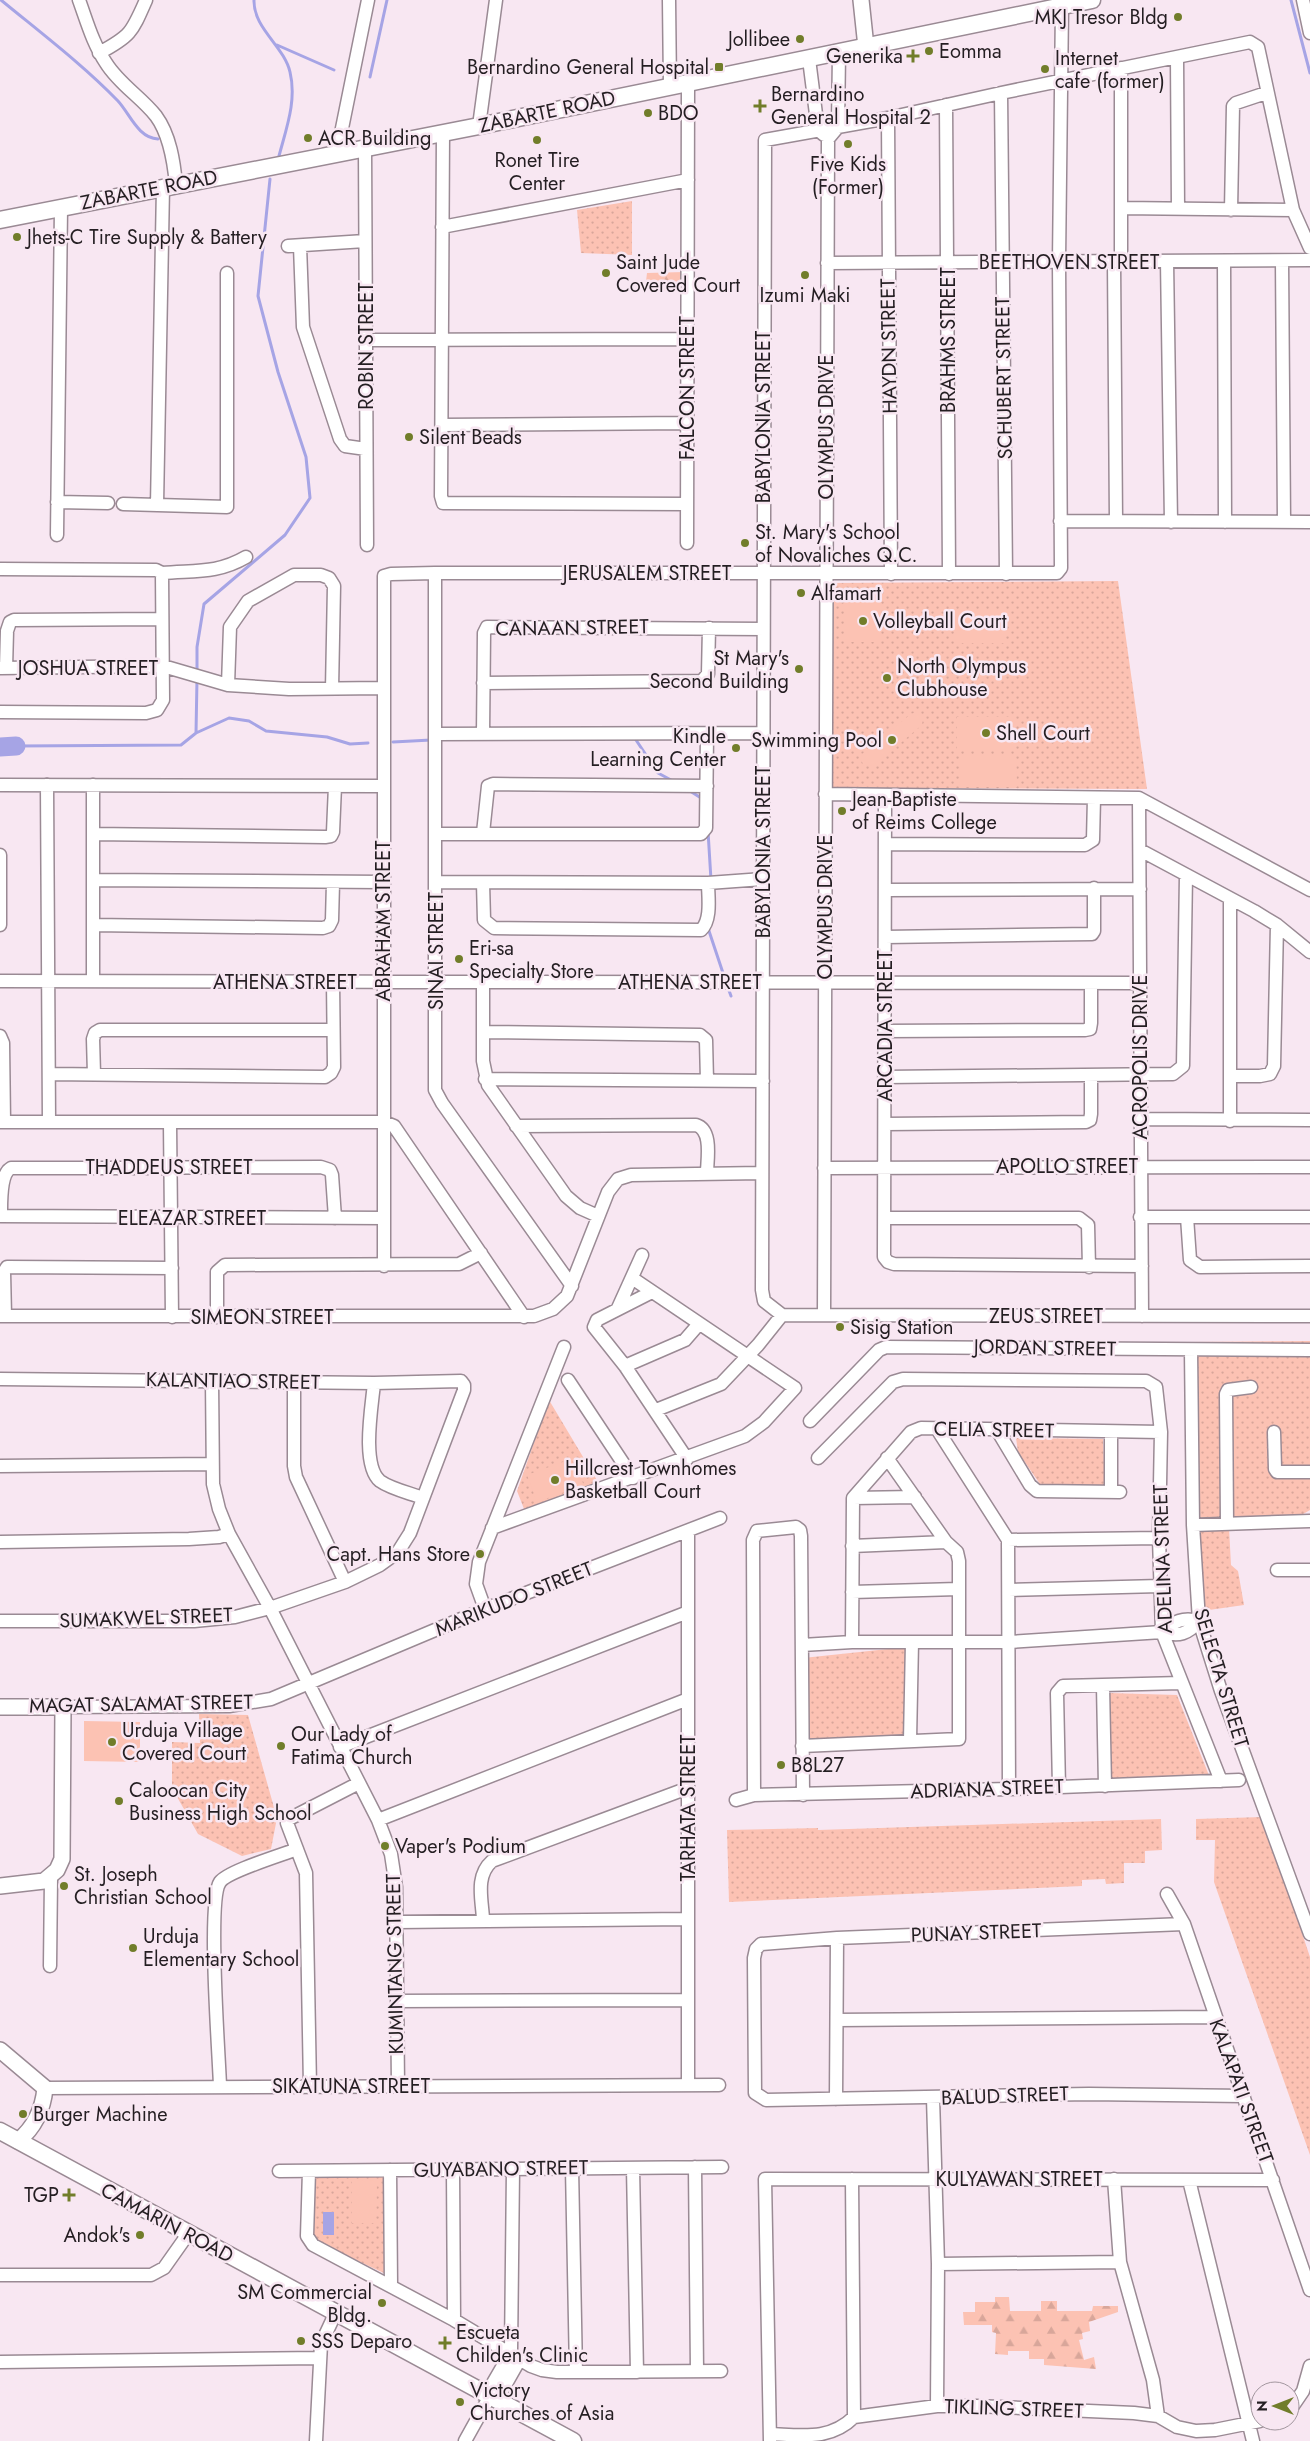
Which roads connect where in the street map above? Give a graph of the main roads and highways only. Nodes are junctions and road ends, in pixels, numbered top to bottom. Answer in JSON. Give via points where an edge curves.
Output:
{"nodes":[{"id":1,"x":1092,"y":0,"type":"edge"},
{"id":2,"x":0,"y":220,"type":"edge"},
{"id":3,"x":0,"y":2131,"type":"edge"},
{"id":4,"x":18,"y":2141,"type":"junction"},
{"id":5,"x":0,"y":2143,"type":"edge"},
{"id":6,"x":573,"y":2441,"type":"edge"}],
"edges":[{"from":1,"to":2,"type":"main road","name":"ZABARTE ROAD"},
{"from":3,"to":4,"type":"main road","name":"CAMARIN ROAD"},
{"from":4,"to":5,"type":"main road"},
{"from":4,"to":6,"type":"main road","name":"CAMARIN ROAD"}]}
